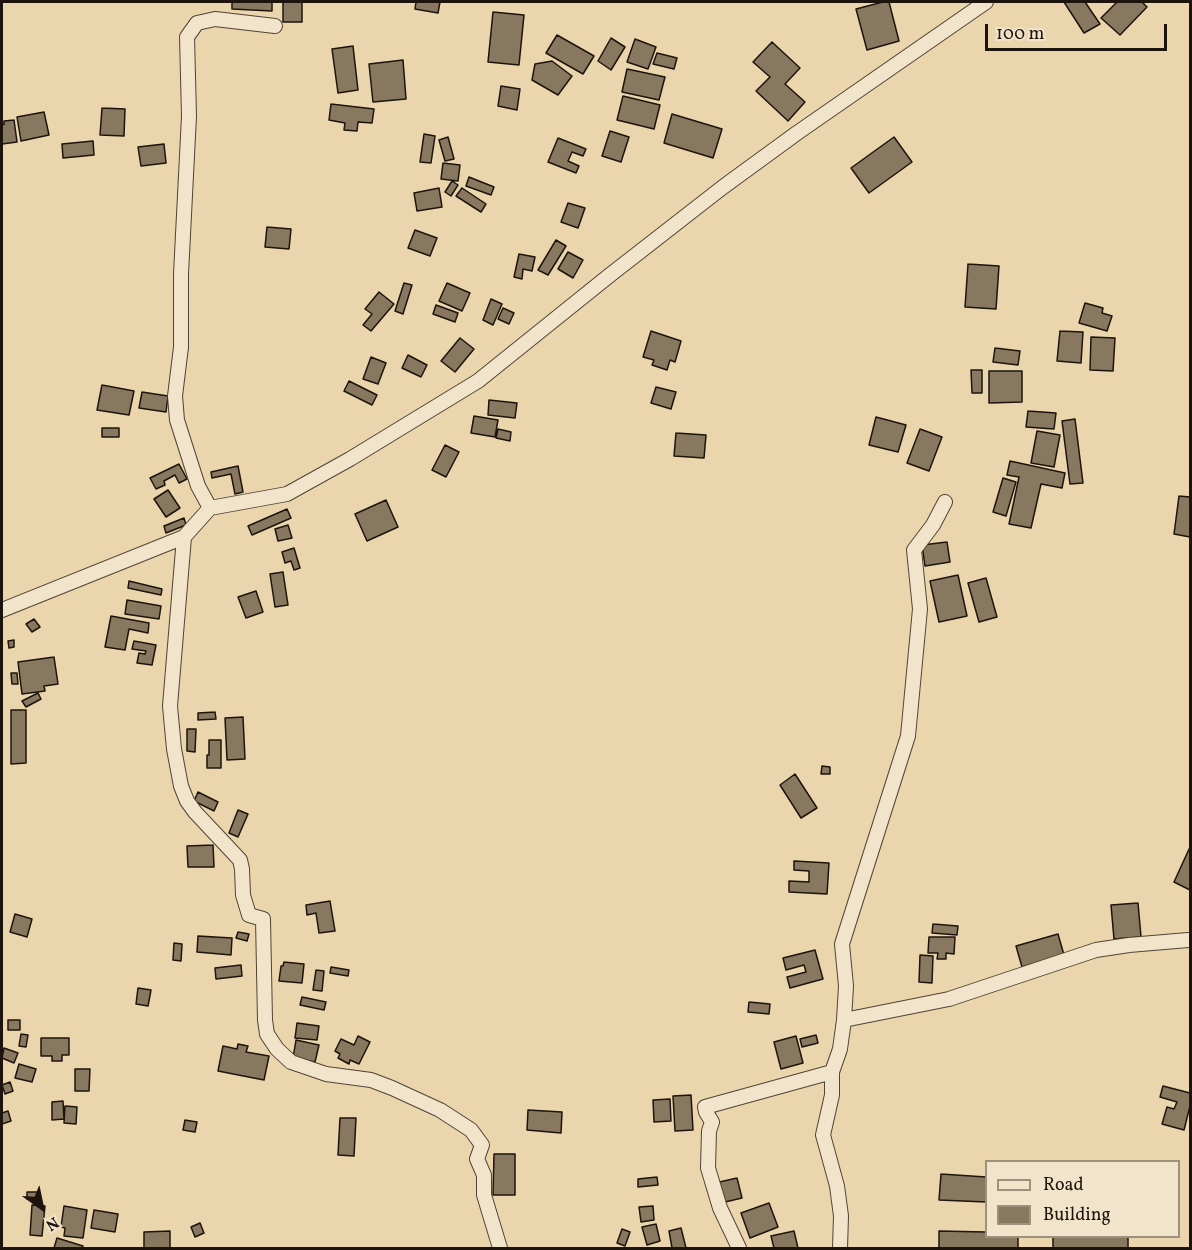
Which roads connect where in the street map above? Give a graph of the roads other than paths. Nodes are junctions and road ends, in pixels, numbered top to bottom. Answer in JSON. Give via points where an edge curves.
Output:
{"nodes":[{"id":1,"x":986,"y":2,"type":"edge"},
{"id":2,"x":275,"y":27,"type":"dead end"},
{"id":3,"x":945,"y":502,"type":"dead end"},
{"id":4,"x":210,"y":508,"type":"junction"},
{"id":5,"x":184,"y":537,"type":"junction"},
{"id":6,"x":2,"y":610,"type":"edge"},
{"id":7,"x":1188,"y":940,"type":"dead end"},
{"id":8,"x":844,"y":1020,"type":"junction"},
{"id":9,"x":832,"y":1072,"type":"junction"},
{"id":10,"x":500,"y":1248,"type":"edge"},
{"id":11,"x":739,"y":1248,"type":"edge"},
{"id":12,"x":840,"y":1248,"type":"edge"}],
"edges":[{"from":1,"to":4,"type":"street","via":[[723,188],[478,381],[287,494]]},
{"from":2,"to":4,"type":"street","via":[[215,19],[197,23],[187,37],[189,116],[181,347],[175,396],[180,430],[198,486]]},
{"from":3,"to":8,"type":"street","via":[[914,550],[920,609],[908,736],[842,944]]},
{"from":4,"to":5,"type":"street"},
{"from":5,"to":6,"type":"street"},
{"from":5,"to":10,"type":"street","via":[[170,706],[174,749],[187,801],[240,860],[249,915],[263,919],[267,1034],[291,1062],[326,1074],[371,1080],[440,1110],[471,1130],[482,1145],[477,1159]]},
{"from":7,"to":8,"type":"street","via":[[1096,950],[950,999]]},
{"from":8,"to":9,"type":"street"},
{"from":9,"to":11,"type":"street","via":[[705,1107],[712,1122],[708,1168],[720,1208]]},
{"from":9,"to":12,"type":"street","via":[[832,1095],[823,1135],[837,1186]]}]}
